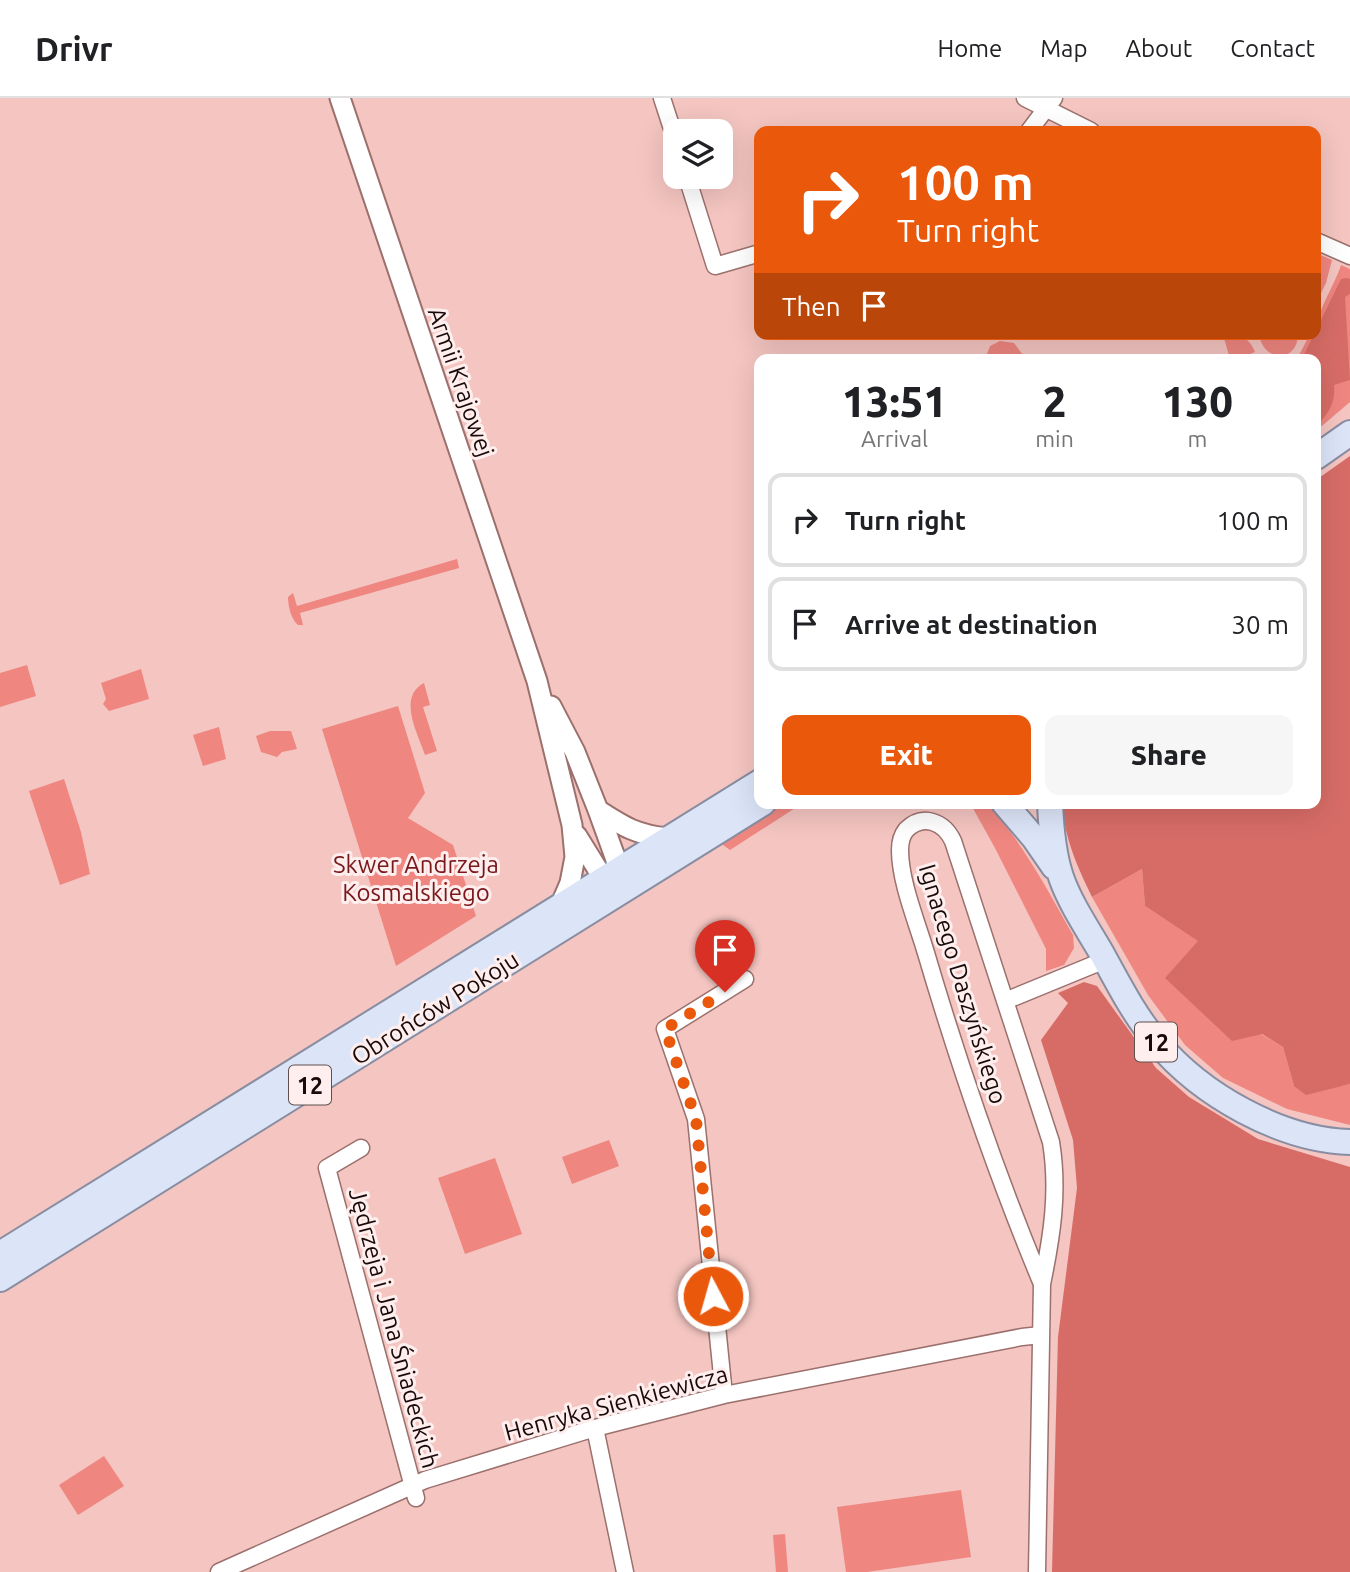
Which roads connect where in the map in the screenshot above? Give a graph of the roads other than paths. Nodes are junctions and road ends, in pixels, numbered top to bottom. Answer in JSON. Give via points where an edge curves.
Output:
{"nodes":[{"id":1,"x":340,"y":98,"type":"edge"},
{"id":2,"x":662,"y":98,"type":"edge"},
{"id":3,"x":1025,"y":98,"type":"edge"},
{"id":4,"x":1050,"y":103,"type":"edge"},
{"id":5,"x":669,"y":119,"type":"edge"},
{"id":6,"x":1033,"y":126,"type":"edge"},
{"id":7,"x":1084,"y":126,"type":"edge"},
{"id":8,"x":691,"y":189,"type":"edge"},
{"id":9,"x":1321,"y":243,"type":"edge"},
{"id":10,"x":754,"y":255,"type":"edge"},
{"id":11,"x":1350,"y":256,"type":"edge"},
{"id":12,"x":1350,"y":433,"type":"edge"},
{"id":13,"x":1321,"y":453,"type":"edge"},
{"id":14,"x":537,"y":681,"type":"junction"},
{"id":15,"x":754,"y":786,"type":"edge"},
{"id":16,"x":754,"y":808,"type":"edge"},
{"id":17,"x":1009,"y":809,"type":"edge"},
{"id":18,"x":1051,"y":809,"type":"edge"},
{"id":19,"x":598,"y":810,"type":"junction"},
{"id":20,"x":572,"y":825,"type":"junction"},
{"id":21,"x":668,"y":838,"type":"junction"},
{"id":22,"x":1062,"y":879,"type":"junction"},
{"id":23,"x":614,"y":880,"type":"junction"},
{"id":24,"x":561,"y":904,"type":"junction"},
{"id":25,"x":1105,"y":960,"type":"junction"},
{"id":26,"x":745,"y":979,"type":"dead end"},
{"id":27,"x":1005,"y":1002,"type":"junction"},
{"id":28,"x":1350,"y":1142,"type":"edge"},
{"id":29,"x":361,"y":1148,"type":"dead end"},
{"id":30,"x":0,"y":1254,"type":"edge"},
{"id":31,"x":0,"y":1279,"type":"edge"},
{"id":32,"x":1042,"y":1284,"type":"junction"},
{"id":33,"x":1041,"y":1335,"type":"junction"},
{"id":34,"x":724,"y":1395,"type":"junction"},
{"id":35,"x":595,"y":1428,"type":"junction"},
{"id":36,"x":415,"y":1492,"type":"junction"},
{"id":37,"x":240,"y":1568,"type":"edge"},
{"id":38,"x":219,"y":1572,"type":"edge"},
{"id":39,"x":625,"y":1572,"type":"edge"},
{"id":40,"x":1037,"y":1572,"type":"edge"}],
"edges":[{"from":1,"to":14,"type":"street","name":"Armii Krajowej"},
{"from":2,"to":5,"type":"street"},
{"from":3,"to":4,"type":"street"},
{"from":4,"to":6,"type":"street"},
{"from":4,"to":7,"type":"street"},
{"from":8,"to":10,"type":"street","via":[[715,266]]},
{"from":9,"to":11,"type":"street"},
{"from":12,"to":13,"type":"main road"},
{"from":14,"to":19,"type":"street","name":"Armii Krajowej","via":[[575,752]]},
{"from":14,"to":20,"type":"street","name":"Armii Krajowej"},
{"from":15,"to":21,"type":"main road","name":"Obrońców Pokoju","number":"12"},
{"from":16,"to":23,"type":"main road","name":"Obrońców Pokoju","number":"12"},
{"from":17,"to":22,"type":"main road","number":"12"},
{"from":18,"to":22,"type":"main road","number":"12"},
{"from":19,"to":21,"type":"street","via":[[644,835]]},
{"from":19,"to":23,"type":"street","name":"Armii Krajowej"},
{"from":20,"to":23,"type":"street","name":"Armii Krajowej"},
{"from":20,"to":24,"type":"street","name":"Armii Krajowej","via":[[575,857]]},
{"from":21,"to":23,"type":"main road","name":"Obrońców Pokoju","number":"12"},
{"from":22,"to":25,"type":"main road","number":"12"},
{"from":23,"to":24,"type":"main road","name":"Obrońców Pokoju","number":"12"},
{"from":23,"to":31,"type":"main road","name":"Obrońców Pokoju","number":"12"},
{"from":24,"to":30,"type":"main road","name":"Obrońców Pokoju","number":"12"},
{"from":25,"to":27,"type":"street","name":"Ignacego Daszyńskiego"},
{"from":25,"to":28,"type":"main road","number":"12","via":[[1156,1041],[1212,1091],[1262,1120],[1315,1138]]},
{"from":26,"to":34,"type":"street","via":[[665,1029],[696,1119]]},
{"from":27,"to":32,"type":"street","name":"Ignacego Daszyńskiego","via":[[1051,1142],[1056,1173],[1052,1239]]},
{"from":27,"to":32,"type":"street","name":"Ignacego Daszyńskiego","via":[[948,831],[935,822],[916,823],[901,841],[905,878],[989,1147]]},
{"from":29,"to":36,"type":"street","name":"Jędrzeja i Jana Śniadeckich","via":[[327,1168]]},
{"from":32,"to":33,"type":"street","name":"Ignacego Daszyńskiego"},
{"from":33,"to":34,"type":"street","name":"Henryka Sienkiewicza"},
{"from":33,"to":40,"type":"street","name":"Ignacego Daszyńskiego"},
{"from":34,"to":35,"type":"street","name":"Henryka Sienkiewicza"},
{"from":35,"to":36,"type":"street","name":"Henryka Sienkiewicza"},
{"from":35,"to":39,"type":"street"},
{"from":36,"to":37,"type":"street","name":"Henryka Sienkiewicza"},
{"from":37,"to":38,"type":"street","name":"Henryka Sienkiewicza"}]}
